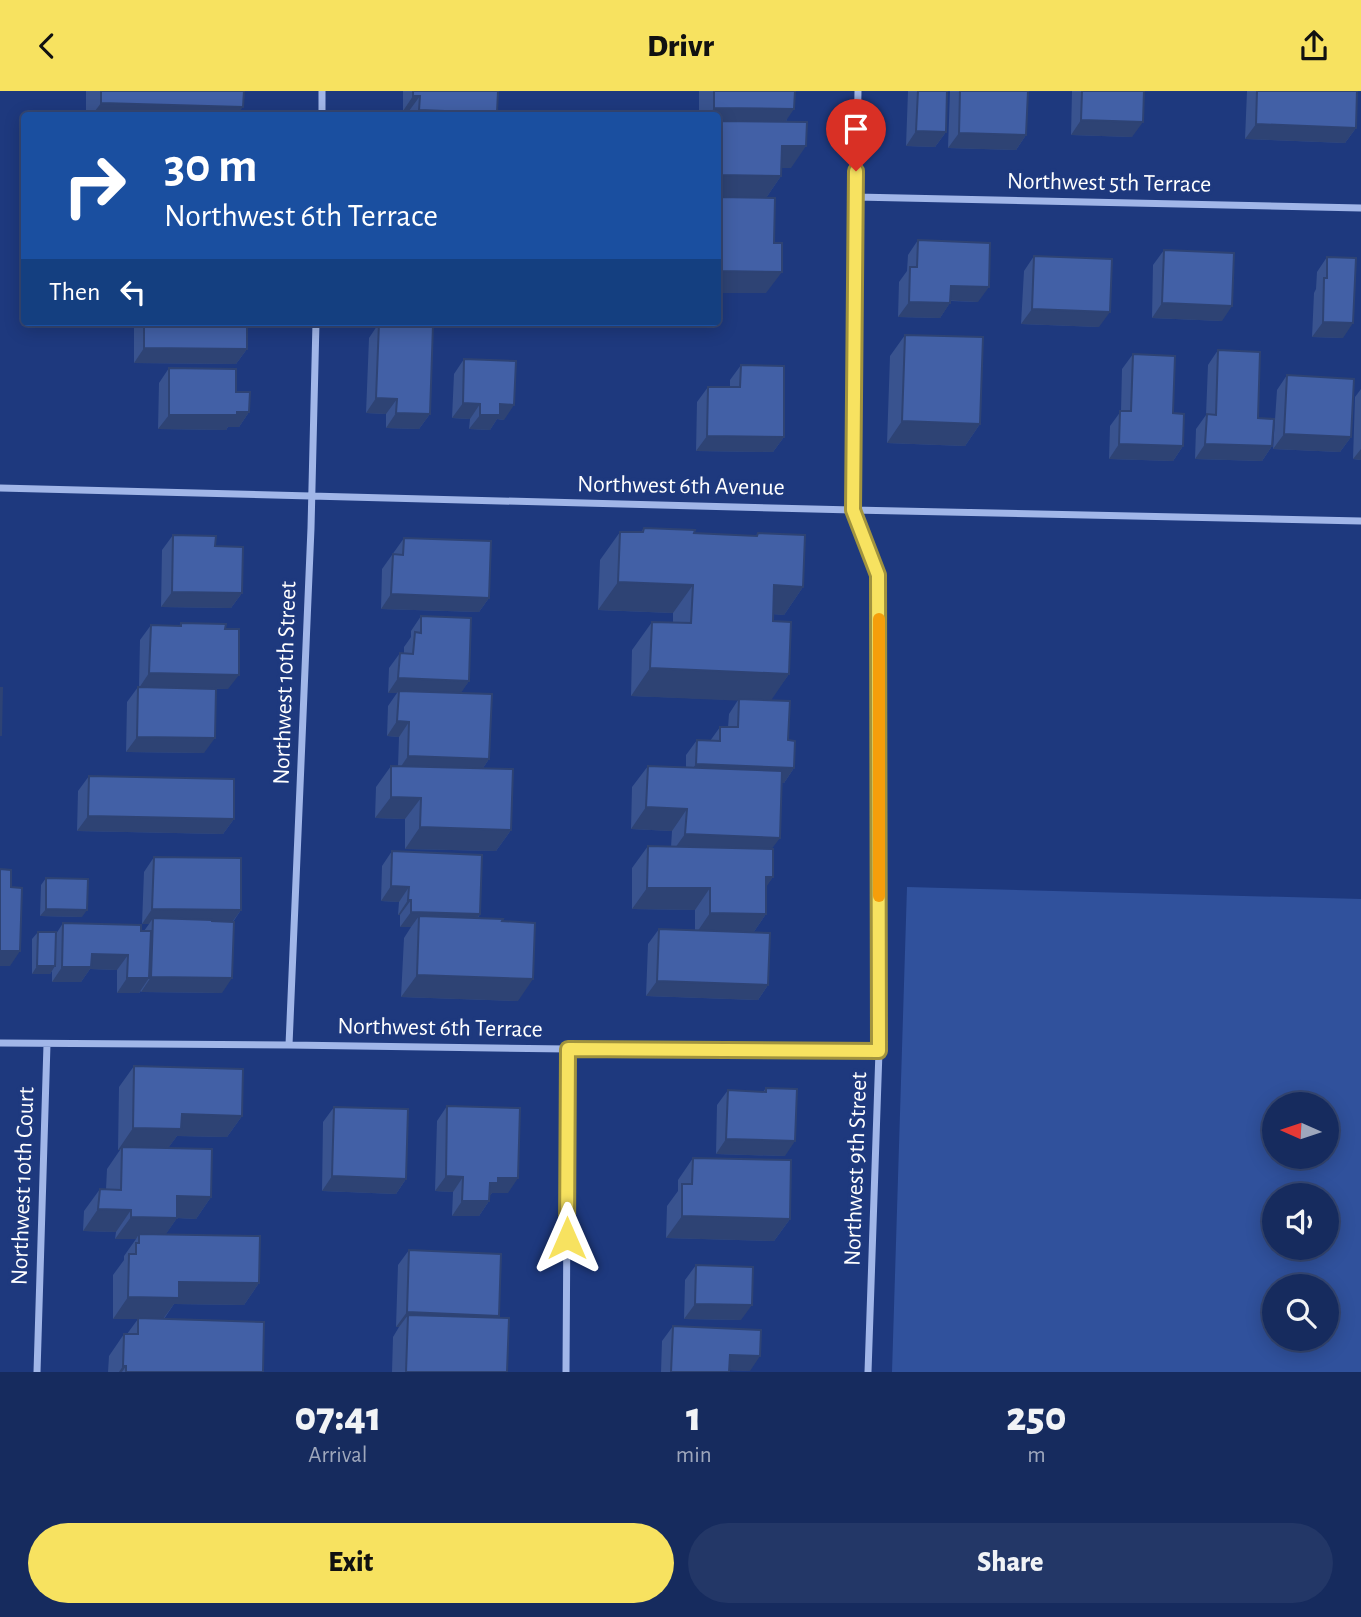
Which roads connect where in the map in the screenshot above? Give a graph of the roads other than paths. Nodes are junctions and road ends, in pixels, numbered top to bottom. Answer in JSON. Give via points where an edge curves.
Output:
{"nodes":[{"id":1,"x":322,"y":91,"type":"edge"},
{"id":2,"x":858,"y":91,"type":"edge"},
{"id":3,"x":322,"y":112,"type":"edge"},
{"id":4,"x":856,"y":197,"type":"junction"},
{"id":5,"x":1361,"y":208,"type":"edge"},
{"id":6,"x":316,"y":326,"type":"edge"},
{"id":7,"x":0,"y":488,"type":"edge"},
{"id":8,"x":312,"y":496,"type":"junction"},
{"id":9,"x":853,"y":510,"type":"junction"},
{"id":10,"x":1361,"y":521,"type":"edge"},
{"id":11,"x":0,"y":1042,"type":"edge"},
{"id":12,"x":47,"y":1044,"type":"junction"},
{"id":13,"x":289,"y":1045,"type":"junction"},
{"id":14,"x":568,"y":1049,"type":"junction"},
{"id":15,"x":879,"y":1051,"type":"junction"},
{"id":16,"x":37,"y":1372,"type":"edge"},
{"id":17,"x":566,"y":1372,"type":"edge"},
{"id":18,"x":868,"y":1372,"type":"edge"}],
"edges":[{"from":1,"to":3,"type":"street"},
{"from":2,"to":4,"type":"street","name":"Northwest 9th Street"},
{"from":4,"to":5,"type":"street","name":"Northwest 5th Terrace"},
{"from":4,"to":9,"type":"street","name":"Northwest 9th Street"},
{"from":6,"to":8,"type":"street","name":"Northwest 10th Street"},
{"from":7,"to":8,"type":"street","name":"Northwest 6th Avenue"},
{"from":8,"to":9,"type":"street","name":"Northwest 6th Avenue"},
{"from":8,"to":13,"type":"street","name":"Northwest 10th Street"},
{"from":9,"to":10,"type":"street","name":"Northwest 6th Avenue"},
{"from":9,"to":15,"type":"street","name":"Northwest 9th Street","via":[[878,575]]},
{"from":11,"to":12,"type":"street","name":"Northwest 6th Terrace"},
{"from":12,"to":13,"type":"street","name":"Northwest 6th Terrace"},
{"from":12,"to":16,"type":"street","name":"Northwest 10th Court"},
{"from":13,"to":14,"type":"street","name":"Northwest 6th Terrace"},
{"from":14,"to":15,"type":"street","name":"Northwest 6th Terrace"},
{"from":14,"to":17,"type":"street"},
{"from":15,"to":18,"type":"street","name":"Northwest 9th Street"}]}
